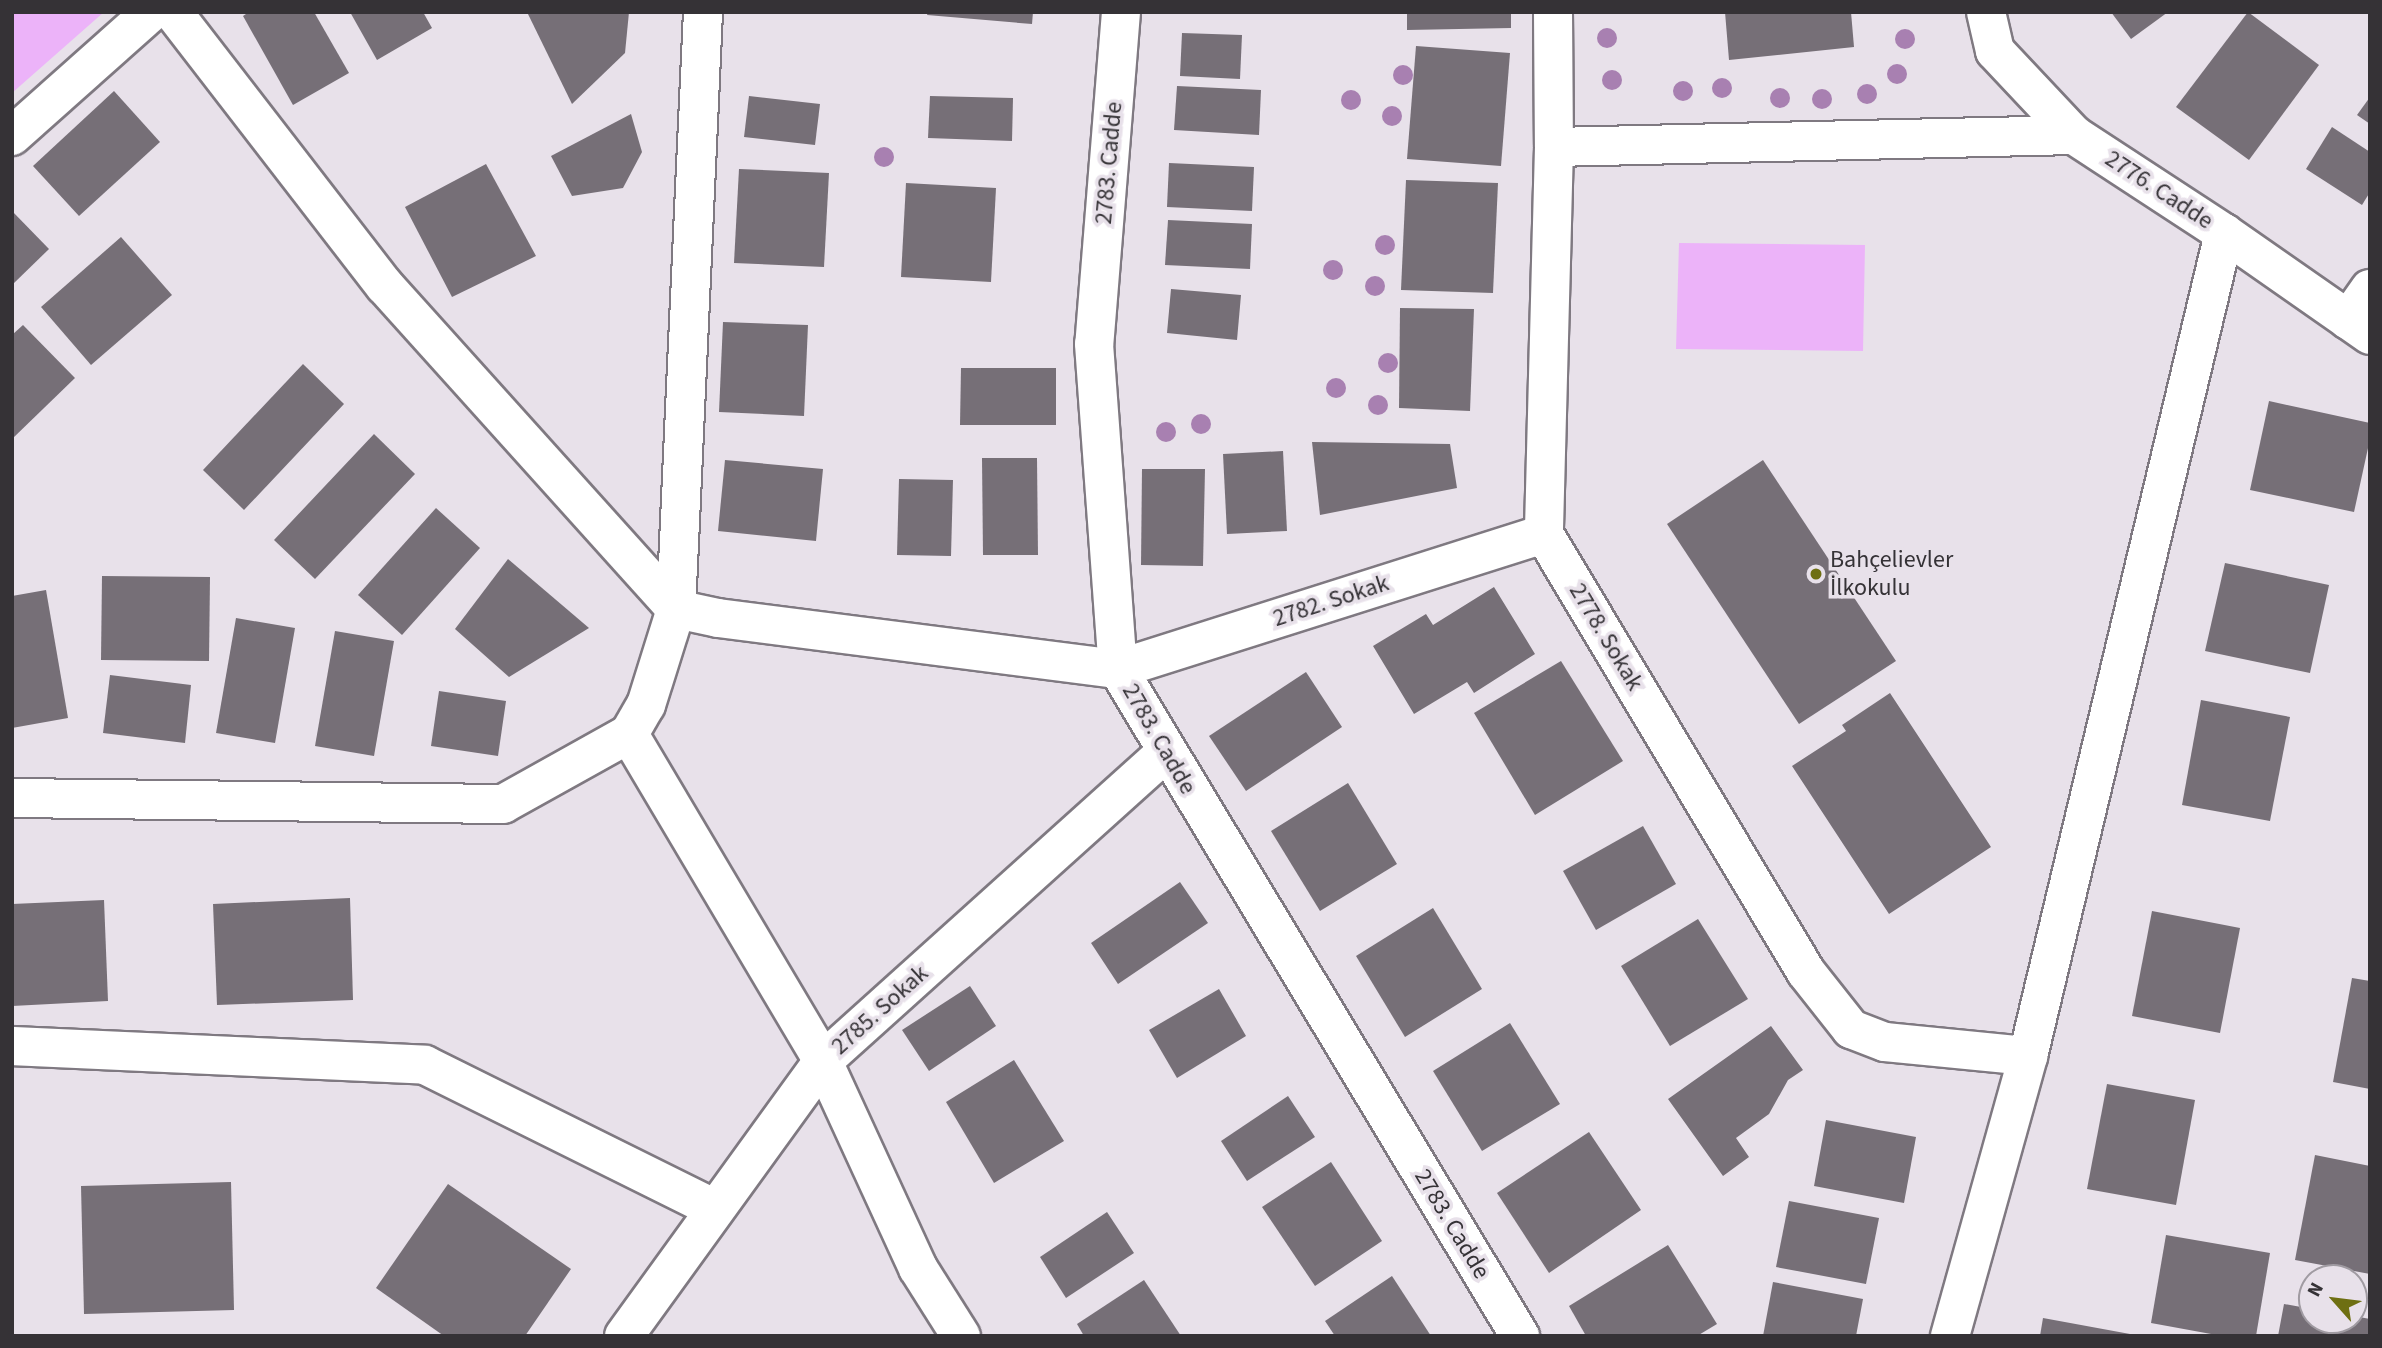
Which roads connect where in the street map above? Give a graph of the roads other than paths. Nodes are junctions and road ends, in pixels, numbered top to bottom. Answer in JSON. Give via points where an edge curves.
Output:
{"nodes":[{"id":1,"x":703,"y":12,"type":"edge"},
{"id":2,"x":1121,"y":12,"type":"edge"},
{"id":3,"x":1553,"y":12,"type":"edge"},
{"id":4,"x":1986,"y":12,"type":"edge"},
{"id":5,"x":174,"y":14,"type":"edge"},
{"id":6,"x":2074,"y":135,"type":"junction"},
{"id":7,"x":12,"y":136,"type":"edge"},
{"id":8,"x":1554,"y":147,"type":"junction"},
{"id":9,"x":2224,"y":233,"type":"junction"},
{"id":10,"x":2370,"y":289,"type":"edge"},
{"id":11,"x":2359,"y":328,"type":"edge"},
{"id":12,"x":1544,"y":534,"type":"junction"},
{"id":13,"x":676,"y":609,"type":"junction"},
{"id":14,"x":1118,"y":669,"type":"junction"},
{"id":15,"x":629,"y":734,"type":"junction"},
{"id":16,"x":1166,"y":752,"type":"junction"},
{"id":17,"x":12,"y":798,"type":"edge"},
{"id":18,"x":12,"y":1046,"type":"edge"},
{"id":19,"x":2028,"y":1056,"type":"junction"},
{"id":20,"x":823,"y":1061,"type":"junction"},
{"id":21,"x":715,"y":1209,"type":"junction"},
{"id":22,"x":624,"y":1336,"type":"edge"},
{"id":23,"x":961,"y":1336,"type":"edge"},
{"id":24,"x":1520,"y":1336,"type":"edge"},
{"id":25,"x":1950,"y":1336,"type":"edge"}],
"edges":[{"from":1,"to":13,"type":"street"},
{"from":2,"to":14,"type":"street","name":"2783. Cadde","via":[[1094,344]]},
{"from":3,"to":8,"type":"street"},
{"from":4,"to":6,"type":"street","name":"2776. Cadde","via":[[1995,51]]},
{"from":5,"to":7,"type":"street"},
{"from":5,"to":13,"type":"street","via":[[385,286]]},
{"from":6,"to":8,"type":"street"},
{"from":6,"to":9,"type":"street","name":"2776. Cadde"},
{"from":8,"to":12,"type":"street"},
{"from":9,"to":11,"type":"street","name":"2776. Cadde"},
{"from":9,"to":19,"type":"street"},
{"from":10,"to":11,"type":"street"},
{"from":12,"to":14,"type":"street","name":"2782. Sokak"},
{"from":12,"to":19,"type":"street","name":"2778. Sokak","via":[[1806,972],[1851,1029],[1885,1042]]},
{"from":13,"to":14,"type":"street"},
{"from":13,"to":15,"type":"street","via":[[646,705]]},
{"from":14,"to":16,"type":"street","name":"2783. Cadde"},
{"from":15,"to":17,"type":"street","via":[[503,804]]},
{"from":15,"to":20,"type":"street"},
{"from":16,"to":20,"type":"street","name":"2785. Sokak"},
{"from":16,"to":24,"type":"street","name":"2783. Cadde"},
{"from":18,"to":21,"type":"street","via":[[425,1065]]},
{"from":19,"to":25,"type":"street"},
{"from":20,"to":21,"type":"street"},
{"from":20,"to":23,"type":"street","name":"2785. Sokak","via":[[918,1268]]},
{"from":21,"to":22,"type":"street"}]}
